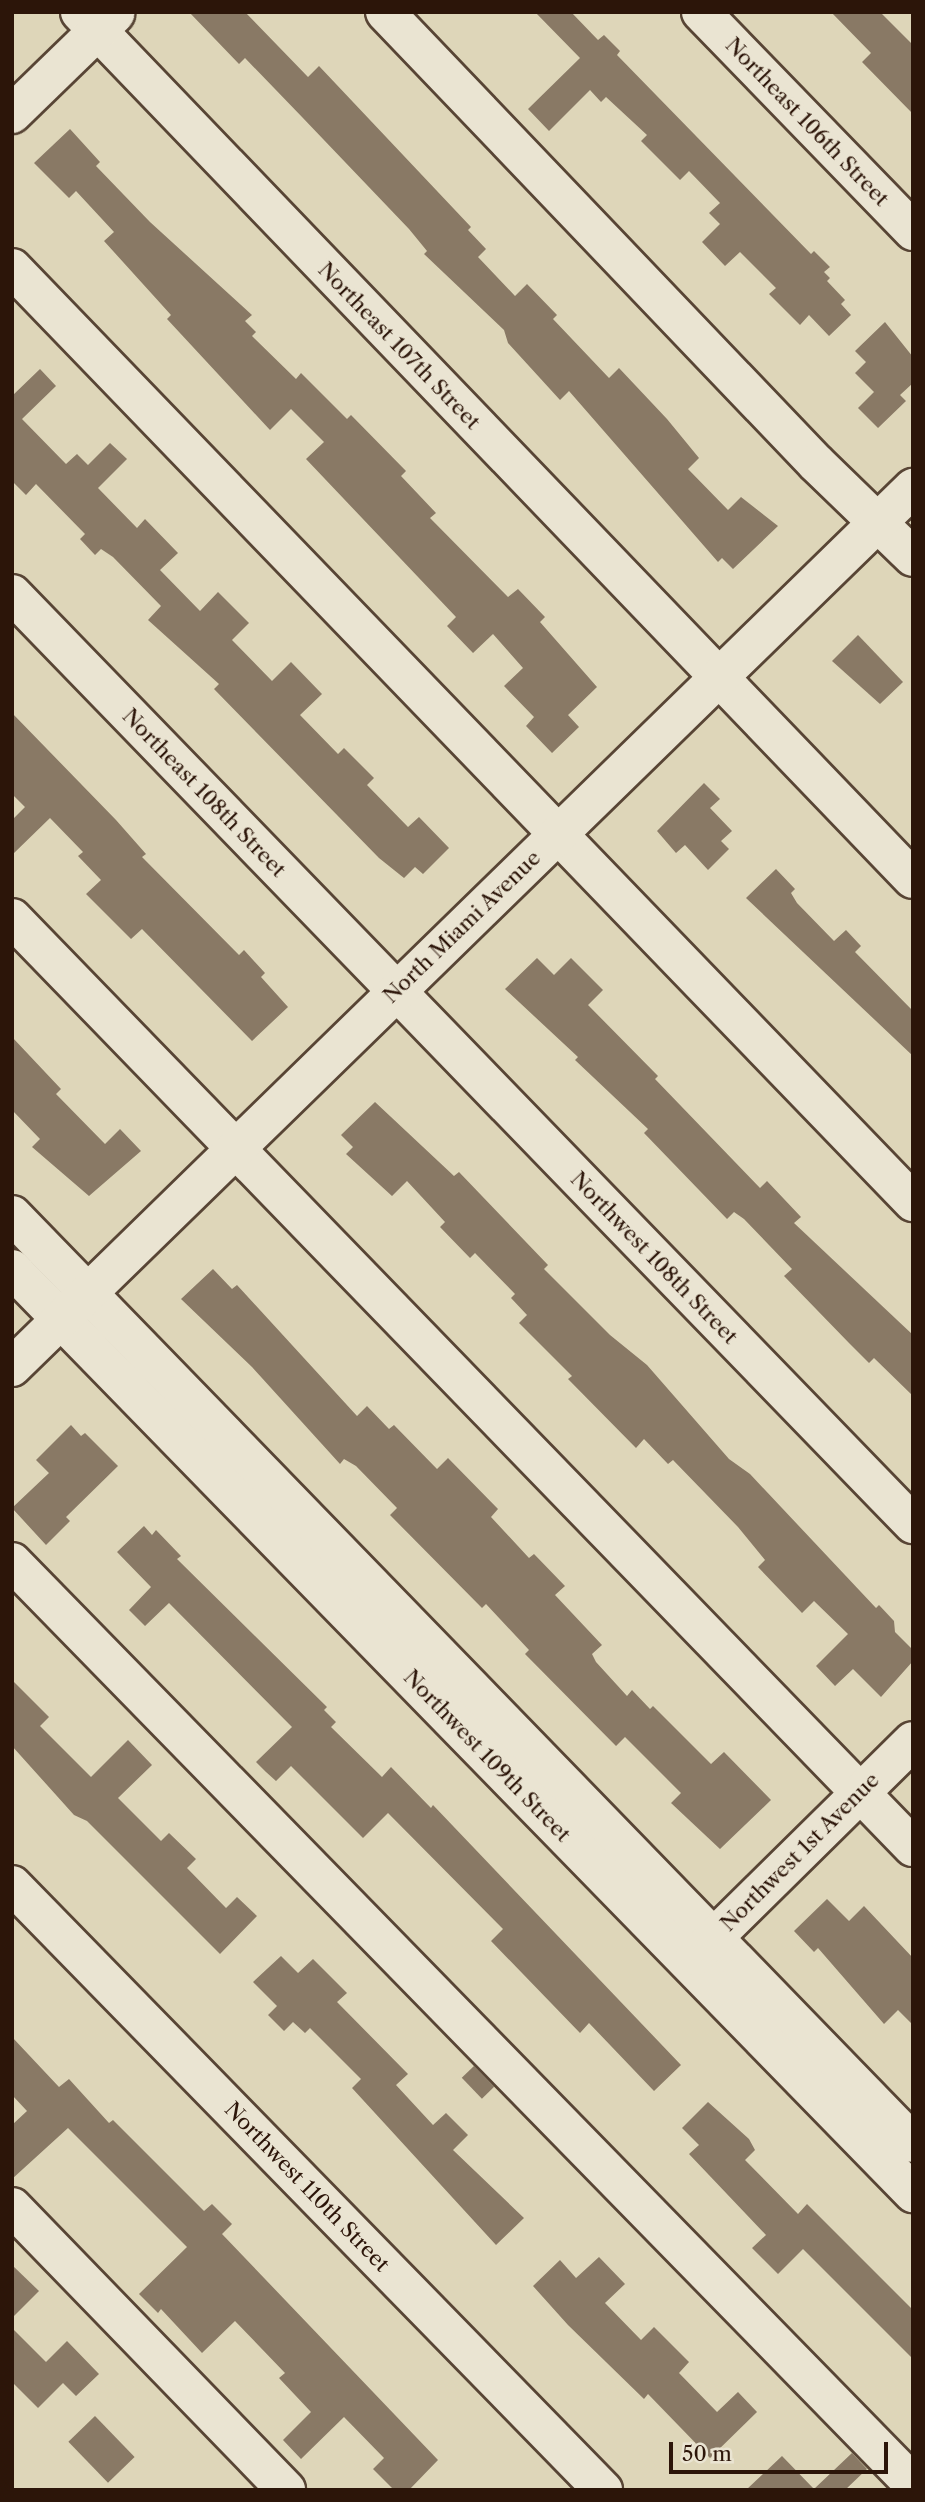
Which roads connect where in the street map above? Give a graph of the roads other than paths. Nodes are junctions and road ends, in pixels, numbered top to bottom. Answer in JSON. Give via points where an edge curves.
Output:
{"nodes":[{"id":1,"x":385,"y":12,"type":"edge"},
{"id":2,"x":701,"y":12,"type":"edge"},
{"id":3,"x":98,"y":18,"type":"edge"},
{"id":4,"x":12,"y":114,"type":"edge"},
{"id":5,"x":913,"y":231,"type":"edge"},
{"id":6,"x":12,"y":268,"type":"edge"},
{"id":7,"x":913,"y":488,"type":"edge"},
{"id":8,"x":878,"y":522,"type":"junction"},
{"id":9,"x":913,"y":557,"type":"edge"},
{"id":10,"x":12,"y":594,"type":"edge"},
{"id":11,"x":718,"y":679,"type":"junction"},
{"id":12,"x":557,"y":835,"type":"junction"},
{"id":13,"x":913,"y":879,"type":"edge"},
{"id":14,"x":12,"y":918,"type":"edge"},
{"id":15,"x":395,"y":992,"type":"junction"},
{"id":16,"x":237,"y":1149,"type":"junction"},
{"id":17,"x":913,"y":1202,"type":"edge"},
{"id":18,"x":12,"y":1215,"type":"edge"},
{"id":19,"x":12,"y":1269,"type":"edge"},
{"id":20,"x":88,"y":1293,"type":"junction"},
{"id":21,"x":61,"y":1319,"type":"junction"},
{"id":22,"x":12,"y":1367,"type":"edge"},
{"id":23,"x":282,"y":1519,"type":"junction"},
{"id":24,"x":913,"y":1524,"type":"edge"},
{"id":25,"x":12,"y":1562,"type":"edge"},
{"id":26,"x":913,"y":1741,"type":"edge"},
{"id":27,"x":860,"y":1793,"type":"junction"},
{"id":28,"x":913,"y":1847,"type":"edge"},
{"id":29,"x":12,"y":1885,"type":"edge"},
{"id":30,"x":701,"y":1950,"type":"junction"},
{"id":31,"x":913,"y":2143,"type":"edge"},
{"id":32,"x":909,"y":2181,"type":"edge"},
{"id":33,"x":12,"y":2207,"type":"edge"},
{"id":34,"x":913,"y":2484,"type":"edge"},
{"id":35,"x":286,"y":2490,"type":"edge"},
{"id":36,"x":603,"y":2490,"type":"edge"}],
"edges":[{"from":1,"to":8,"type":"street","via":[[816,463]]},
{"from":2,"to":5,"type":"street","name":"Northeast 106th Street"},
{"from":3,"to":4,"type":"street"},
{"from":3,"to":11,"type":"street","name":"Northeast 107th Street"},
{"from":6,"to":12,"type":"street"},
{"from":7,"to":8,"type":"street","name":"North Miami Avenue"},
{"from":8,"to":9,"type":"street"},
{"from":8,"to":11,"type":"street","name":"North Miami Avenue"},
{"from":10,"to":15,"type":"street","name":"Northeast 108th Street"},
{"from":11,"to":12,"type":"street","name":"North Miami Avenue"},
{"from":11,"to":13,"type":"street","name":"Northeast 107th Street"},
{"from":12,"to":15,"type":"street","name":"North Miami Avenue"},
{"from":12,"to":17,"type":"street"},
{"from":14,"to":16,"type":"street"},
{"from":15,"to":16,"type":"street","name":"North Miami Avenue"},
{"from":15,"to":24,"type":"street","name":"Northwest 108th Street"},
{"from":16,"to":20,"type":"street","name":"North Miami Avenue"},
{"from":16,"to":27,"type":"street"},
{"from":18,"to":20,"type":"street","name":"Northwest 109th Street"},
{"from":19,"to":21,"type":"street","name":"Northwest 109th Street"},
{"from":20,"to":21,"type":"street","name":"North Miami Avenue"},
{"from":20,"to":23,"type":"street","name":"Northwest 109th Street"},
{"from":21,"to":22,"type":"street","name":"North Miami Avenue"},
{"from":21,"to":23,"type":"street","name":"Northwest 109th Street"},
{"from":23,"to":30,"type":"street","name":"Northwest 109th Street"},
{"from":25,"to":34,"type":"street"},
{"from":26,"to":27,"type":"street","name":"Northwest 1st Avenue"},
{"from":27,"to":28,"type":"street"},
{"from":27,"to":30,"type":"street","name":"Northwest 1st Avenue"},
{"from":29,"to":36,"type":"street","name":"Northwest 110th Street"},
{"from":30,"to":31,"type":"street","name":"Northwest 109th Street"},
{"from":30,"to":32,"type":"street","name":"Northwest 109th Street"},
{"from":33,"to":35,"type":"street"}]}
